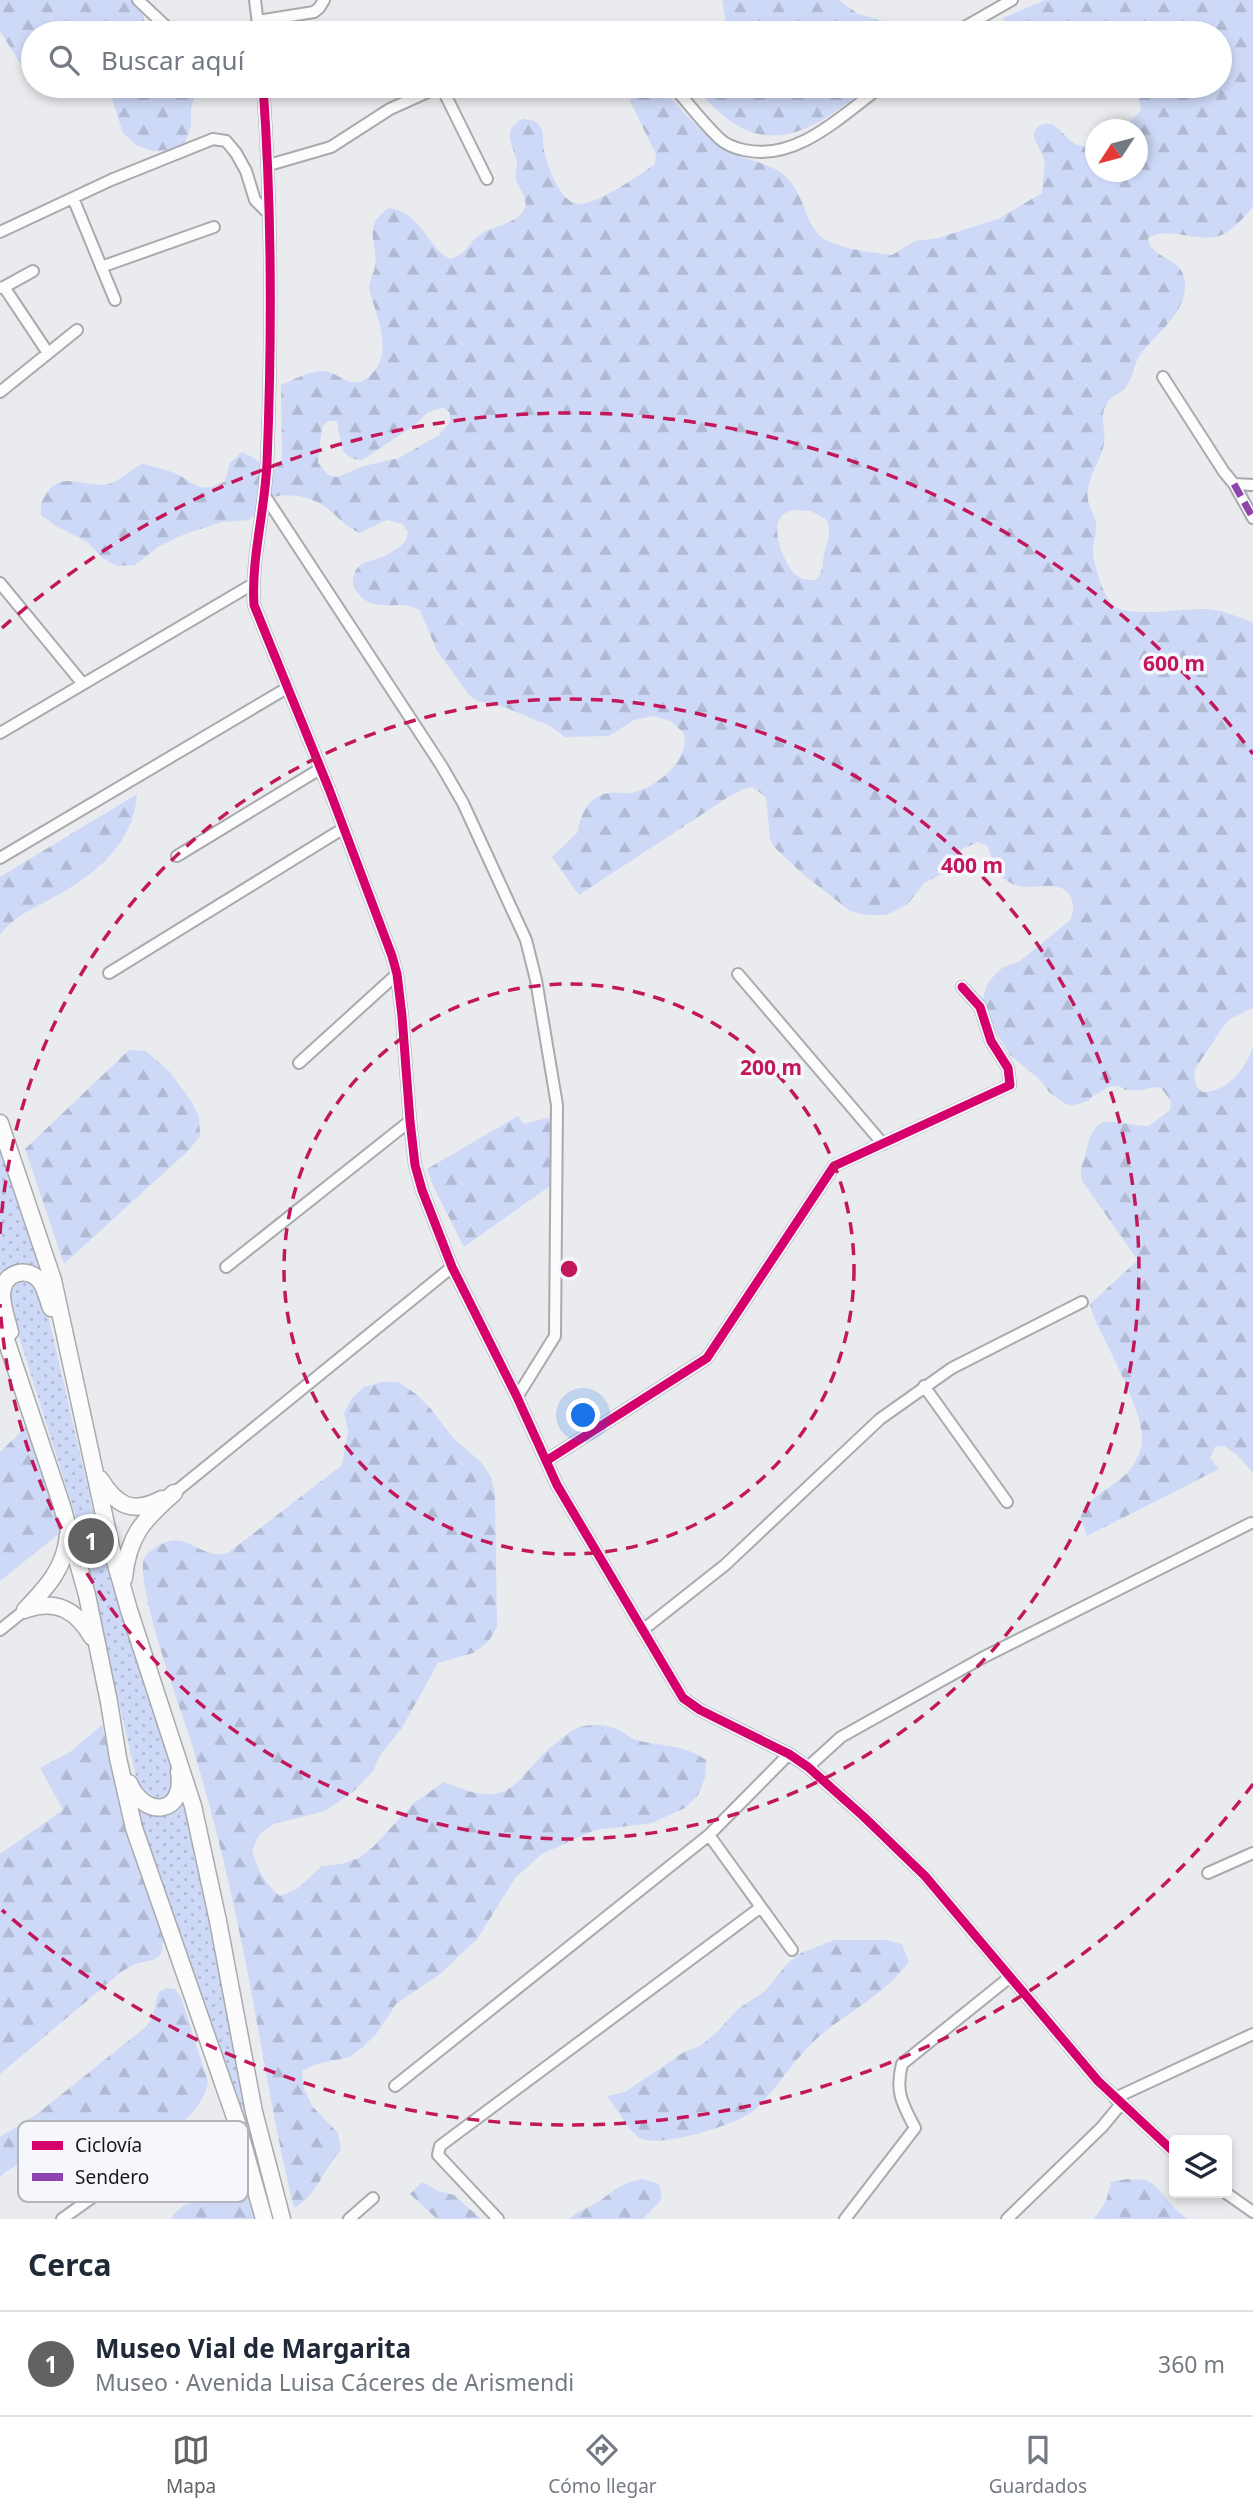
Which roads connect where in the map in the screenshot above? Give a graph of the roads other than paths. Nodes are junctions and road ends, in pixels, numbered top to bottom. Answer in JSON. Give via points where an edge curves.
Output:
{"nodes":[{"id":1,"x":138,"y":0,"type":"edge"},
{"id":2,"x":255,"y":0,"type":"edge"},
{"id":3,"x":324,"y":0,"type":"edge"},
{"id":4,"x":1012,"y":0,"type":"edge"},
{"id":5,"x":160,"y":21,"type":"edge"},
{"id":6,"x":258,"y":21,"type":"joint"},
{"id":7,"x":973,"y":21,"type":"edge"},
{"id":8,"x":263,"y":98,"type":"edge"},
{"id":9,"x":414,"y":98,"type":"edge"},
{"id":10,"x":447,"y":98,"type":"edge"},
{"id":11,"x":684,"y":98,"type":"edge"},
{"id":12,"x":864,"y":98,"type":"edge"},
{"id":13,"x":269,"y":166,"type":"junction"},
{"id":14,"x":487,"y":179,"type":"dead end"},
{"id":15,"x":73,"y":198,"type":"junction"},
{"id":16,"x":269,"y":214,"type":"junction"},
{"id":17,"x":214,"y":227,"type":"dead end"},
{"id":18,"x":0,"y":232,"type":"edge"},
{"id":19,"x":101,"y":267,"type":"junction"},
{"id":20,"x":33,"y":271,"type":"dead end"},
{"id":21,"x":2,"y":287,"type":"edge"},
{"id":22,"x":115,"y":300,"type":"dead end"},
{"id":23,"x":77,"y":330,"type":"dead end"},
{"id":24,"x":48,"y":353,"type":"junction"},
{"id":25,"x":1163,"y":377,"type":"dead end"},
{"id":26,"x":0,"y":392,"type":"edge"},
{"id":27,"x":1234,"y":484,"type":"junction"},
{"id":28,"x":1253,"y":485,"type":"edge"},
{"id":29,"x":265,"y":496,"type":"junction"},
{"id":30,"x":1253,"y":518,"type":"edge"},
{"id":31,"x":0,"y":583,"type":"edge"},
{"id":32,"x":253,"y":584,"type":"junction"},
{"id":33,"x":83,"y":684,"type":"junction"},
{"id":34,"x":287,"y":688,"type":"junction"},
{"id":35,"x":0,"y":733,"type":"edge"},
{"id":36,"x":320,"y":769,"type":"junction"},
{"id":37,"x":344,"y":828,"type":"junction"},
{"id":38,"x":177,"y":856,"type":"dead end"},
{"id":39,"x":0,"y":858,"type":"edge"},
{"id":40,"x":109,"y":972,"type":"dead end"},
{"id":41,"x":397,"y":974,"type":"junction"},
{"id":42,"x":738,"y":974,"type":"dead end"},
{"id":43,"x":962,"y":988,"type":"dead end"},
{"id":44,"x":299,"y":1063,"type":"dead end"},
{"id":45,"x":410,"y":1121,"type":"junction"},
{"id":46,"x":0,"y":1123,"type":"edge"},
{"id":47,"x":883,"y":1144,"type":"junction"},
{"id":48,"x":226,"y":1267,"type":"dead end"},
{"id":49,"x":452,"y":1267,"type":"junction"},
{"id":50,"x":1082,"y":1302,"type":"dead end"},
{"id":51,"x":0,"y":1322,"type":"edge"},
{"id":52,"x":925,"y":1386,"type":"junction"},
{"id":53,"x":517,"y":1398,"type":"junction"},
{"id":54,"x":28,"y":1406,"type":"junction"},
{"id":55,"x":88,"y":1438,"type":"junction"},
{"id":56,"x":546,"y":1461,"type":"junction"},
{"id":57,"x":96,"y":1472,"type":"junction"},
{"id":58,"x":174,"y":1493,"type":"junction"},
{"id":59,"x":1007,"y":1503,"type":"dead end"},
{"id":60,"x":1251,"y":1523,"type":"dead end"},
{"id":61,"x":68,"y":1527,"type":"junction"},
{"id":62,"x":123,"y":1591,"type":"junction"},
{"id":63,"x":25,"y":1610,"type":"junction"},
{"id":64,"x":644,"y":1629,"type":"junction"},
{"id":65,"x":0,"y":1630,"type":"edge"},
{"id":66,"x":99,"y":1650,"type":"junction"},
{"id":67,"x":172,"y":1738,"type":"junction"},
{"id":68,"x":789,"y":1754,"type":"junction"},
{"id":69,"x":118,"y":1758,"type":"junction"},
{"id":70,"x":808,"y":1767,"type":"junction"},
{"id":71,"x":709,"y":1835,"type":"junction"},
{"id":72,"x":1253,"y":1853,"type":"edge"},
{"id":73,"x":1209,"y":1872,"type":"dead end"},
{"id":74,"x":761,"y":1907,"type":"junction"},
{"id":75,"x":792,"y":1950,"type":"dead end"},
{"id":76,"x":1010,"y":1976,"type":"junction"},
{"id":77,"x":1253,"y":2034,"type":"edge"},
{"id":78,"x":395,"y":2086,"type":"dead end"},
{"id":79,"x":1118,"y":2101,"type":"junction"},
{"id":80,"x":236,"y":2121,"type":"edge"},
{"id":81,"x":1169,"y":2147,"type":"edge"},
{"id":82,"x":248,"y":2162,"type":"edge"},
{"id":83,"x":1232,"y":2197,"type":"edge"},
{"id":84,"x":373,"y":2198,"type":"dead end"},
{"id":85,"x":86,"y":2202,"type":"edge"},
{"id":86,"x":1253,"y":2212,"type":"edge"},
{"id":87,"x":62,"y":2219,"type":"edge"},
{"id":88,"x":264,"y":2219,"type":"edge"},
{"id":89,"x":282,"y":2219,"type":"edge"},
{"id":90,"x":349,"y":2219,"type":"edge"},
{"id":91,"x":498,"y":2219,"type":"edge"},
{"id":92,"x":845,"y":2219,"type":"edge"},
{"id":93,"x":1007,"y":2219,"type":"edge"}],
"edges":[{"from":1,"to":5,"type":"street"},
{"from":2,"to":6,"type":"street"},
{"from":3,"to":6,"type":"street","via":[[314,12]]},
{"from":4,"to":7,"type":"street"},
{"from":8,"to":13,"type":"street"},
{"from":9,"to":13,"type":"street","via":[[331,147]]},
{"from":10,"to":14,"type":"street"},
{"from":11,"to":12,"type":"street","via":[[721,140],[735,148],[773,153],[796,146]]},
{"from":13,"to":16,"type":"street"},
{"from":15,"to":16,"type":"street","via":[[214,139],[226,141],[236,153],[255,200]]},
{"from":15,"to":18,"type":"street"},
{"from":15,"to":19,"type":"street"},
{"from":16,"to":29,"type":"street"},
{"from":17,"to":19,"type":"street"},
{"from":19,"to":22,"type":"street"},
{"from":20,"to":21,"type":"street"},
{"from":21,"to":24,"type":"street"},
{"from":23,"to":24,"type":"street"},
{"from":24,"to":26,"type":"street"},
{"from":25,"to":27,"type":"street"},
{"from":27,"to":28,"type":"street"},
{"from":27,"to":30,"type":"street"},
{"from":29,"to":32,"type":"street"},
{"from":29,"to":53,"type":"street","via":[[463,803],[526,940],[557,1105],[557,1253],[555,1336]]},
{"from":31,"to":33,"type":"street"},
{"from":32,"to":33,"type":"street"},
{"from":32,"to":34,"type":"street","via":[[254,606]]},
{"from":33,"to":35,"type":"street"},
{"from":34,"to":36,"type":"street"},
{"from":34,"to":39,"type":"street"},
{"from":36,"to":37,"type":"street"},
{"from":36,"to":38,"type":"street"},
{"from":37,"to":40,"type":"street"},
{"from":37,"to":41,"type":"street"},
{"from":41,"to":44,"type":"street"},
{"from":41,"to":45,"type":"street"},
{"from":42,"to":47,"type":"street"},
{"from":43,"to":47,"type":"street","via":[[980,1007],[991,1041],[1008,1068],[1010,1086]]},
{"from":45,"to":48,"type":"street"},
{"from":45,"to":49,"type":"street","via":[[422,1190]]},
{"from":46,"to":55,"type":"main road","via":[[53,1280]]},
{"from":47,"to":56,"type":"street","via":[[834,1166],[707,1358]]},
{"from":49,"to":53,"type":"street"},
{"from":49,"to":58,"type":"street"},
{"from":50,"to":52,"type":"street"},
{"from":51,"to":54,"type":"main road"},
{"from":52,"to":59,"type":"street"},
{"from":52,"to":64,"type":"street","via":[[880,1419],[725,1565]]},
{"from":53,"to":56,"type":"street"},
{"from":54,"to":55,"type":"main road","via":[[2,1294],[7,1280],[20,1272],[35,1277],[46,1292]]},
{"from":54,"to":61,"type":"main road"},
{"from":55,"to":57,"type":"main road"},
{"from":56,"to":64,"type":"street"},
{"from":57,"to":58,"type":"main road","via":[[123,1505],[146,1505]]},
{"from":57,"to":62,"type":"main road"},
{"from":58,"to":62,"type":"main road","via":[[132,1538]]},
{"from":60,"to":70,"type":"street","via":[[982,1658],[841,1737]]},
{"from":61,"to":63,"type":"main road","via":[[58,1573]]},
{"from":61,"to":66,"type":"main road"},
{"from":62,"to":67,"type":"main road"},
{"from":63,"to":65,"type":"street"},
{"from":63,"to":66,"type":"main road","via":[[40,1604],[64,1608],[81,1620]]},
{"from":64,"to":68,"type":"street","via":[[683,1698]]},
{"from":66,"to":69,"type":"main road"},
{"from":67,"to":69,"type":"main road","via":[[180,1790],[164,1807],[146,1806],[139,1799]]},
{"from":67,"to":89,"type":"main road","via":[[204,1849],[254,2112]]},
{"from":68,"to":70,"type":"street"},
{"from":68,"to":71,"type":"street"},
{"from":69,"to":80,"type":"main road","via":[[134,1828]]},
{"from":70,"to":76,"type":"street","via":[[925,1876]]},
{"from":71,"to":74,"type":"street"},
{"from":71,"to":78,"type":"street"},
{"from":72,"to":73,"type":"street"},
{"from":74,"to":75,"type":"street"},
{"from":74,"to":91,"type":"street","via":[[440,2146],[438,2155]]},
{"from":76,"to":79,"type":"street"},
{"from":76,"to":92,"type":"street","via":[[902,2064],[900,2098],[915,2128]]},
{"from":77,"to":79,"type":"street"},
{"from":79,"to":81,"type":"street"},
{"from":79,"to":93,"type":"street","via":[[1102,2127]]},
{"from":82,"to":88,"type":"main road"},
{"from":83,"to":86,"type":"street"},
{"from":84,"to":90,"type":"street"},
{"from":85,"to":87,"type":"street"}]}
